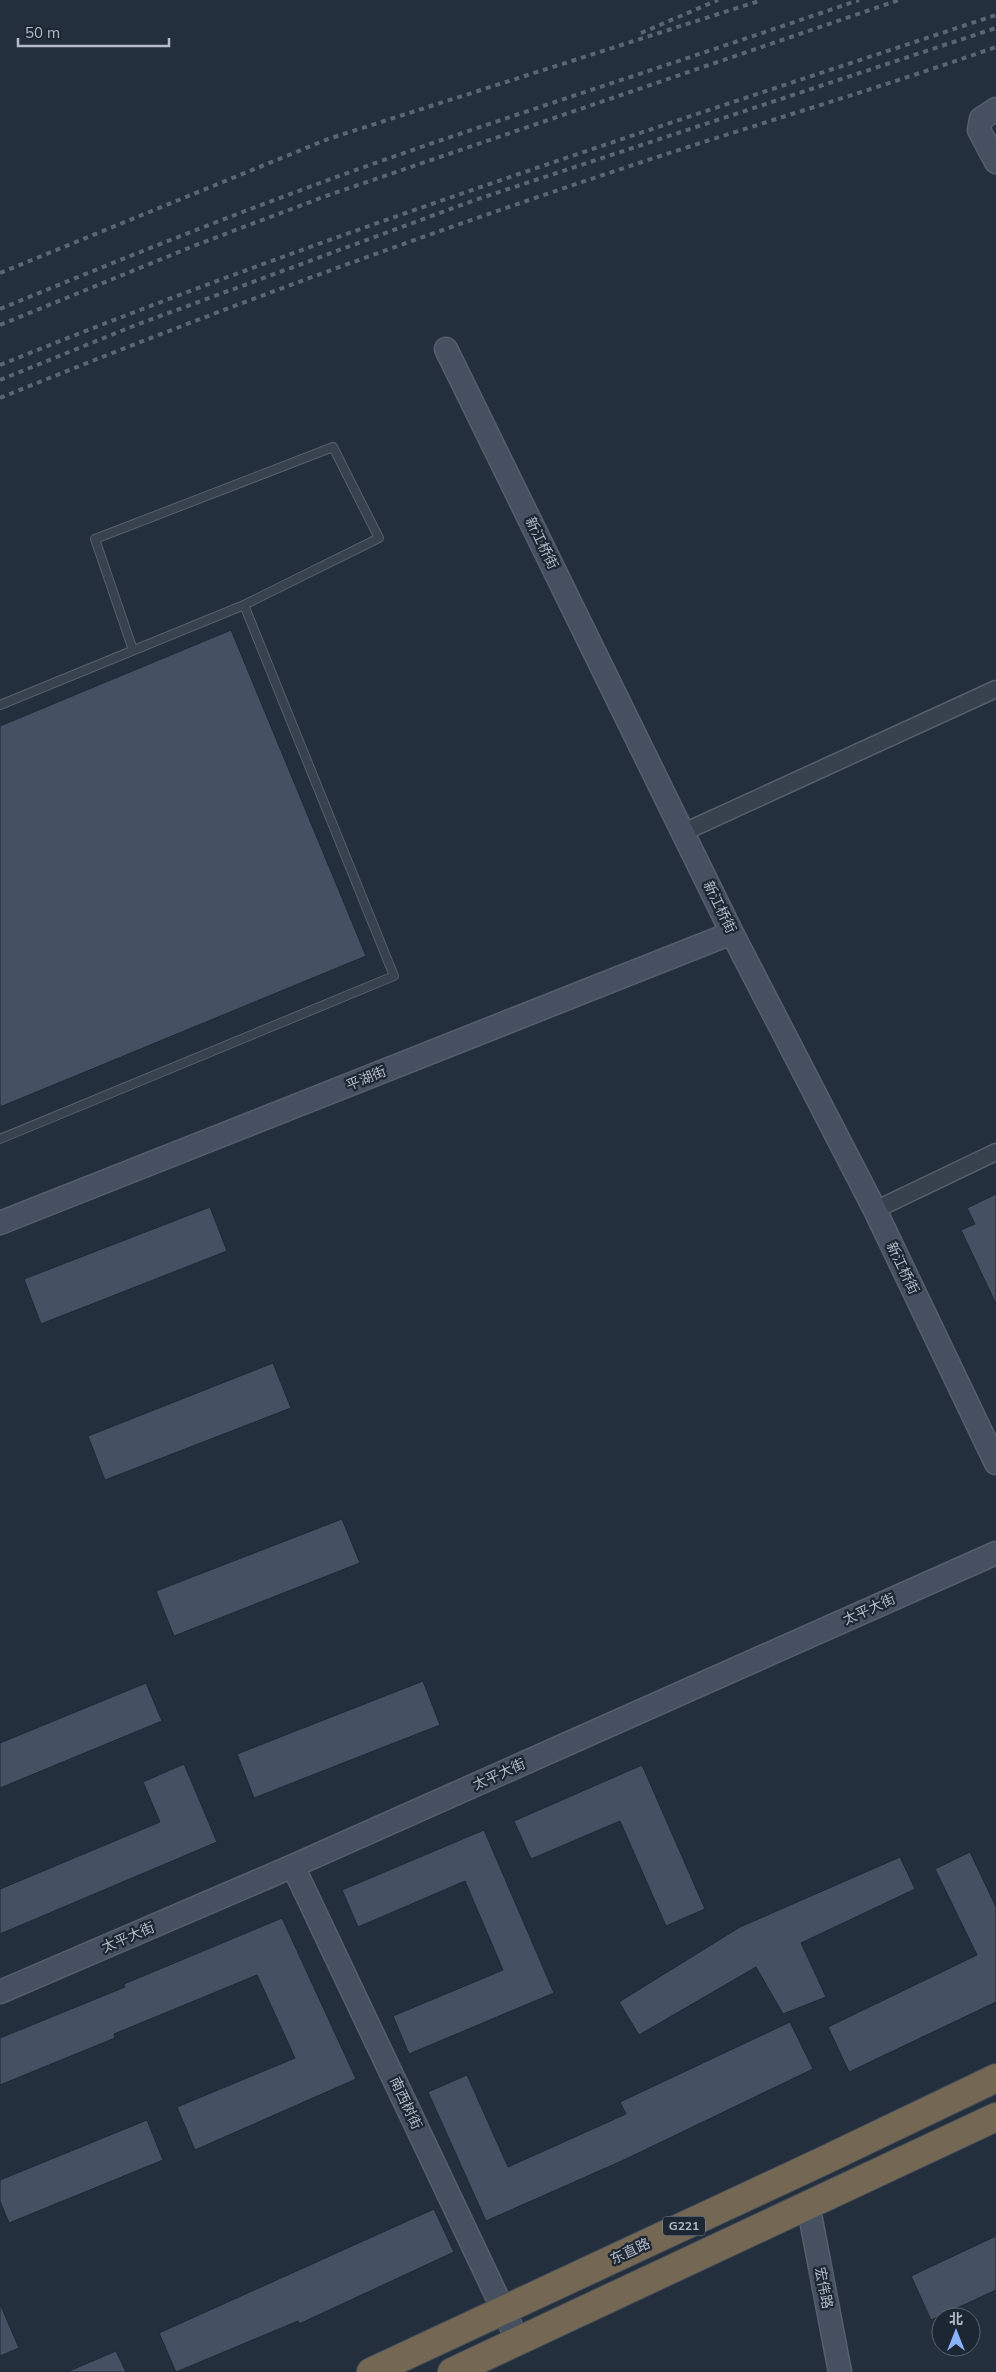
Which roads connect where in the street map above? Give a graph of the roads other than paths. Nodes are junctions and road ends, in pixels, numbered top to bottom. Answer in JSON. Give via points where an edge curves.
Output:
{"nodes":[{"id":1,"x":996,"y":109,"type":"edge"},
{"id":2,"x":996,"y":162,"type":"edge"},
{"id":3,"x":446,"y":349,"type":"dead end"},
{"id":4,"x":244,"y":604,"type":"junction"},
{"id":5,"x":133,"y":650,"type":"junction"},
{"id":6,"x":996,"y":689,"type":"edge"},
{"id":7,"x":0,"y":705,"type":"edge"},
{"id":8,"x":684,"y":832,"type":"junction"},
{"id":9,"x":732,"y":933,"type":"junction"},
{"id":10,"x":0,"y":1139,"type":"edge"},
{"id":11,"x":996,"y":1152,"type":"edge"},
{"id":12,"x":875,"y":1210,"type":"junction"},
{"id":13,"x":0,"y":1223,"type":"edge"},
{"id":14,"x":996,"y":1463,"type":"edge"},
{"id":15,"x":996,"y":1553,"type":"edge"},
{"id":16,"x":293,"y":1866,"type":"junction"},
{"id":17,"x":0,"y":1992,"type":"edge"},
{"id":18,"x":996,"y":2078,"type":"edge"},
{"id":19,"x":996,"y":2117,"type":"edge"},
{"id":20,"x":808,"y":2204,"type":"junction"},
{"id":21,"x":504,"y":2310,"type":"junction"},
{"id":22,"x":518,"y":2341,"type":"junction"},
{"id":23,"x":371,"y":2372,"type":"edge"},
{"id":24,"x":452,"y":2372,"type":"edge"},
{"id":25,"x":840,"y":2372,"type":"edge"}],
"edges":[{"from":1,"to":2,"type":"main road","via":[[981,119],[979,130]]},
{"from":3,"to":8,"type":"main road","name":"新江桥街"},
{"from":4,"to":5,"type":"lane"},
{"from":4,"to":5,"type":"lane","via":[[379,538],[333,447],[95,539]]},
{"from":4,"to":10,"type":"lane","via":[[394,976]]},
{"from":5,"to":7,"type":"lane"},
{"from":6,"to":8,"type":"street"},
{"from":8,"to":9,"type":"main road","name":"新江桥街"},
{"from":9,"to":12,"type":"main road","name":"新江桥街"},
{"from":9,"to":13,"type":"main road","name":"平湖街"},
{"from":11,"to":12,"type":"street"},
{"from":12,"to":14,"type":"main road","name":"新江桥街"},
{"from":15,"to":16,"type":"main road","name":"太平大街"},
{"from":16,"to":17,"type":"main road","name":"太平大街"},
{"from":16,"to":21,"type":"main road","name":"南西树街"},
{"from":18,"to":21,"type":"highway","name":"东直路","number":"G221"},
{"from":19,"to":20,"type":"highway","number":"G221"},
{"from":20,"to":22,"type":"highway","number":"G221"},
{"from":20,"to":25,"type":"main road","name":"宏伟路"},
{"from":21,"to":22,"type":"main road","name":"南西树街"},
{"from":21,"to":23,"type":"highway","name":"东直路","number":"G221"},
{"from":22,"to":24,"type":"highway","number":"G221"}]}
